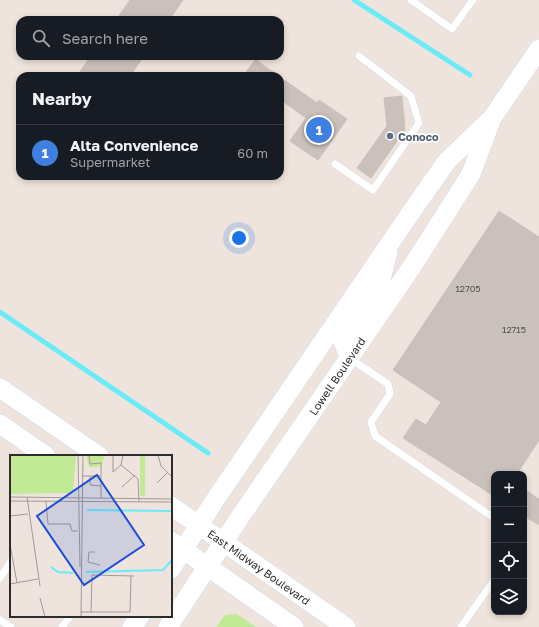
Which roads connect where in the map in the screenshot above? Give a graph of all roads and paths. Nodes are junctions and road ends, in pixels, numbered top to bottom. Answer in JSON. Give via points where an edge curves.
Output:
{"nodes":[{"id":1,"x":411,"y":0,"type":"edge"},
{"id":2,"x":473,"y":0,"type":"edge"},
{"id":3,"x":539,"y":48,"type":"edge"},
{"id":4,"x":358,"y":56,"type":"dead end"},
{"id":5,"x":492,"y":118,"type":"junction"},
{"id":6,"x":335,"y":164,"type":"dead end"},
{"id":7,"x":391,"y":241,"type":"junction"},
{"id":8,"x":350,"y":358,"type":"junction"},
{"id":9,"x":0,"y":388,"type":"edge"},
{"id":10,"x":0,"y":424,"type":"edge"},
{"id":11,"x":45,"y":455,"type":"edge"},
{"id":12,"x":98,"y":455,"type":"edge"},
{"id":13,"x":172,"y":507,"type":"edge"},
{"id":14,"x":491,"y":516,"type":"edge"},
{"id":15,"x":198,"y":525,"type":"junction"},
{"id":16,"x":224,"y":542,"type":"junction"},
{"id":17,"x":177,"y":546,"type":"edge"},
{"id":18,"x":10,"y":563,"type":"edge"},
{"id":19,"x":172,"y":565,"type":"edge"},
{"id":20,"x":208,"y":567,"type":"junction"},
{"id":21,"x":0,"y":578,"type":"edge"},
{"id":22,"x":491,"y":584,"type":"edge"},
{"id":23,"x":69,"y":617,"type":"edge"},
{"id":24,"x":139,"y":617,"type":"edge"},
{"id":25,"x":0,"y":620,"type":"edge"},
{"id":26,"x":11,"y":627,"type":"edge"},
{"id":27,"x":62,"y":627,"type":"edge"},
{"id":28,"x":132,"y":627,"type":"edge"},
{"id":29,"x":168,"y":627,"type":"edge"},
{"id":30,"x":294,"y":627,"type":"edge"},
{"id":31,"x":346,"y":627,"type":"edge"},
{"id":32,"x":461,"y":627,"type":"edge"}],
"edges":[{"from":1,"to":2,"type":"lane","via":[[452,29]]},
{"from":3,"to":5,"type":"main road","name":"Lowell Boulevard"},
{"from":4,"to":6,"type":"lane","via":[[411,96],[419,123],[373,190]]},
{"from":5,"to":7,"type":"main road","name":"Lowell Boulevard","via":[[447,161]]},
{"from":5,"to":8,"type":"main road","name":"Lowell Boulevard","via":[[471,174]]},
{"from":7,"to":8,"type":"main road","via":[[380,283],[342,340]]},
{"from":7,"to":15,"type":"main road","name":"Lowell Boulevard"},
{"from":8,"to":14,"type":"lane","via":[[388,384],[390,394],[371,422],[375,436]]},
{"from":8,"to":16,"type":"main road","name":"Lowell Boulevard"},
{"from":9,"to":12,"type":"main road"},
{"from":10,"to":11,"type":"main road"},
{"from":13,"to":15,"type":"main road","name":"East Midway Boulevard"},
{"from":15,"to":16,"type":"main road","name":"East Midway Boulevard"},
{"from":15,"to":17,"type":"main road","name":"Lowell Boulevard"},
{"from":16,"to":20,"type":"main road","name":"Lowell Boulevard"},
{"from":16,"to":31,"type":"main road","name":"East Midway Boulevard"},
{"from":17,"to":19,"type":"main road","name":"Lowell Boulevard"},
{"from":17,"to":20,"type":"main road"},
{"from":18,"to":21,"type":"lane"},
{"from":20,"to":29,"type":"main road","name":"Lowell Boulevard"},
{"from":20,"to":30,"type":"main road"},
{"from":22,"to":32,"type":"lane"},
{"from":23,"to":27,"type":"lane"},
{"from":24,"to":28,"type":"main road"},
{"from":25,"to":26,"type":"lane"}]}
